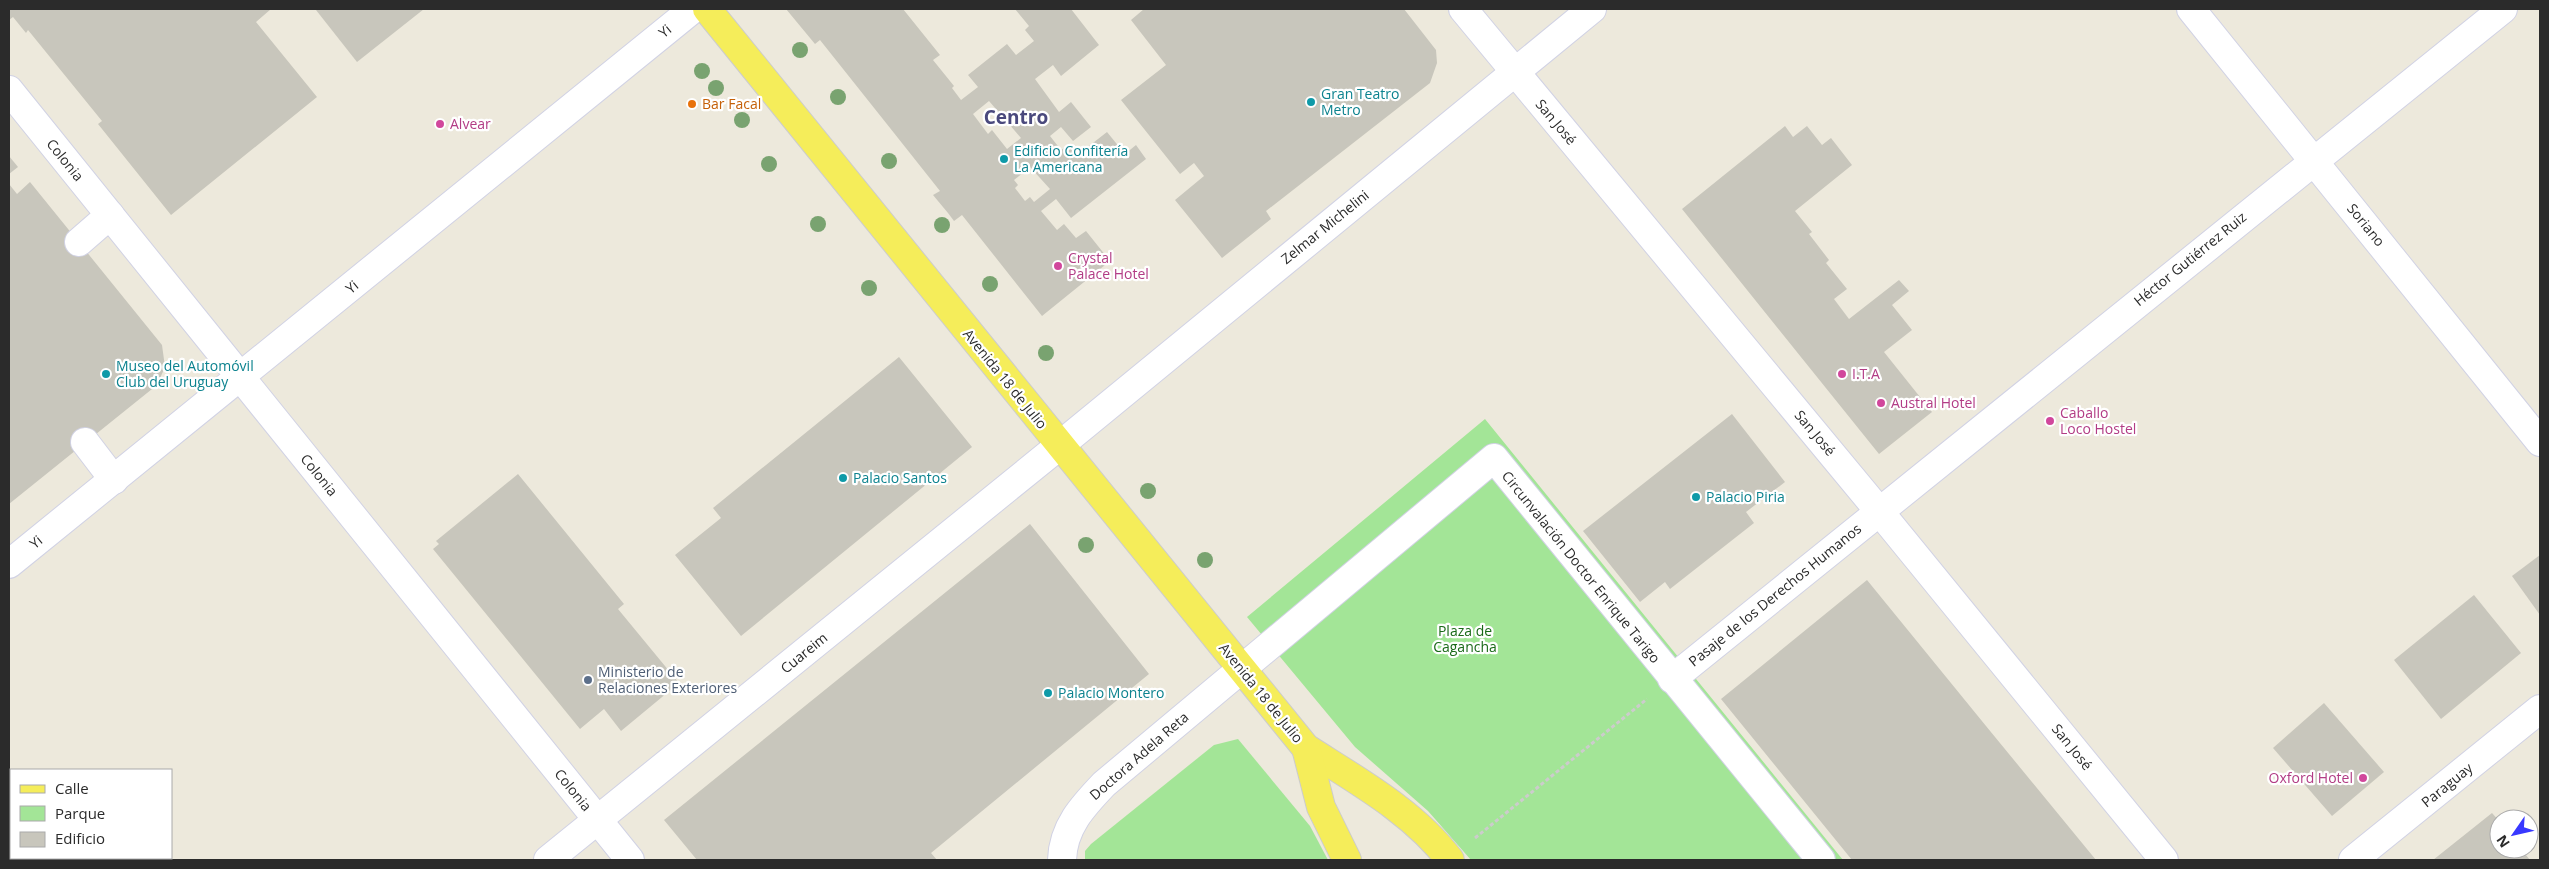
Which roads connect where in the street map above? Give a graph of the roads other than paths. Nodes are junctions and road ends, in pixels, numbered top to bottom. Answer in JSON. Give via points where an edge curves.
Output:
{"nodes":[{"id":1,"x":693,"y":9,"type":"edge"},
{"id":2,"x":707,"y":9,"type":"edge"},
{"id":3,"x":1463,"y":9,"type":"edge"},
{"id":4,"x":1592,"y":9,"type":"edge"},
{"id":5,"x":2192,"y":9,"type":"edge"},
{"id":6,"x":2503,"y":9,"type":"edge"},
{"id":7,"x":1514,"y":72,"type":"junction"},
{"id":8,"x":9,"y":90,"type":"edge"},
{"id":9,"x":2313,"y":160,"type":"junction"},
{"id":10,"x":110,"y":215,"type":"junction"},
{"id":11,"x":78,"y":242,"type":"dead end"},
{"id":12,"x":241,"y":378,"type":"junction"},
{"id":13,"x":85,"y":442,"type":"dead end"},
{"id":14,"x":2540,"y":442,"type":"edge"},
{"id":15,"x":1059,"y":446,"type":"junction"},
{"id":16,"x":114,"y":480,"type":"junction"},
{"id":17,"x":1879,"y":510,"type":"junction"},
{"id":18,"x":9,"y":564,"type":"edge"},
{"id":19,"x":1242,"y":670,"type":"junction"},
{"id":20,"x":1672,"y":679,"type":"junction"},
{"id":21,"x":2540,"y":709,"type":"edge"},
{"id":22,"x":1306,"y":748,"type":"junction"},
{"id":23,"x":598,"y":821,"type":"junction"},
{"id":24,"x":1450,"y":859,"type":"edge"},
{"id":25,"x":548,"y":860,"type":"edge"},
{"id":26,"x":630,"y":860,"type":"edge"},
{"id":27,"x":1062,"y":860,"type":"edge"},
{"id":28,"x":1347,"y":860,"type":"edge"},
{"id":29,"x":1821,"y":860,"type":"edge"},
{"id":30,"x":2164,"y":860,"type":"edge"},
{"id":31,"x":2353,"y":860,"type":"edge"}],
"edges":[{"from":1,"to":12,"type":"street","name":"Yi"},
{"from":2,"to":15,"type":"main road","name":"Avenida 18 de Julio"},
{"from":3,"to":7,"type":"street","name":"San José"},
{"from":4,"to":7,"type":"street","name":"Zelmar Michelini"},
{"from":5,"to":9,"type":"street","name":"Soriano"},
{"from":6,"to":9,"type":"street","name":"Héctor Gutiérrez Ruiz"},
{"from":7,"to":15,"type":"street","name":"Zelmar Michelini"},
{"from":7,"to":17,"type":"street","name":"San José"},
{"from":8,"to":10,"type":"street","name":"Colonia"},
{"from":9,"to":14,"type":"street","name":"Soriano"},
{"from":9,"to":17,"type":"street","name":"Héctor Gutiérrez Ruiz"},
{"from":10,"to":11,"type":"street"},
{"from":10,"to":12,"type":"street","name":"Colonia"},
{"from":12,"to":16,"type":"street","name":"Yi"},
{"from":12,"to":23,"type":"street","name":"Colonia"},
{"from":13,"to":16,"type":"street"},
{"from":15,"to":19,"type":"main road","name":"Avenida 18 de Julio"},
{"from":15,"to":23,"type":"street","name":"Cuareim"},
{"from":16,"to":18,"type":"street","name":"Yi"},
{"from":17,"to":20,"type":"street","name":"Pasaje de los Derechos Humanos"},
{"from":17,"to":30,"type":"street","name":"San José"},
{"from":19,"to":20,"type":"street","name":"Circunvalación Doctor Enrique Tarigo","via":[[1494,458]]},
{"from":19,"to":22,"type":"main road","name":"Avenida 18 de Julio"},
{"from":19,"to":27,"type":"street","name":"Doctora Adela Reta","via":[[1104,784],[1077,812],[1062,848]]},
{"from":20,"to":29,"type":"street","name":"Circunvalación Doctor Enrique Tarigo"},
{"from":21,"to":31,"type":"street","name":"Paraguay"},
{"from":22,"to":24,"type":"main road","name":"Avenida 18 de Julio","via":[[1394,807]]},
{"from":22,"to":28,"type":"main road","name":"Avenida 18 de Julio","via":[[1321,807]]},
{"from":23,"to":25,"type":"street","name":"Cuareim"},
{"from":23,"to":26,"type":"street","name":"Colonia"}]}
